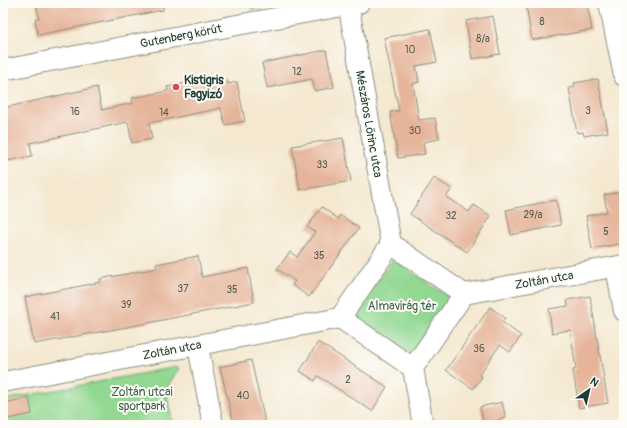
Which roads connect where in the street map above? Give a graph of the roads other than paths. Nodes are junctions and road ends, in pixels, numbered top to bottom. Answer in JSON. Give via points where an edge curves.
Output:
{"nodes":[{"id":1,"x":350,"y":3,"type":"edge"},
{"id":2,"x":609,"y":3,"type":"edge"},
{"id":3,"x":3,"y":70,"type":"edge"},
{"id":4,"x":624,"y":76,"type":"edge"},
{"id":5,"x":391,"y":244,"type":"junction"},
{"id":6,"x":620,"y":266,"type":"edge"},
{"id":7,"x":464,"y":294,"type":"junction"},
{"id":8,"x":624,"y":311,"type":"edge"},
{"id":9,"x":340,"y":318,"type":"junction"},
{"id":10,"x":198,"y":346,"type":"junction"},
{"id":11,"x":413,"y":368,"type":"junction"},
{"id":12,"x":3,"y":382,"type":"edge"},
{"id":13,"x":213,"y":425,"type":"edge"},
{"id":14,"x":423,"y":425,"type":"edge"}],
"edges":[{"from":1,"to":3,"type":"street","name":"Gutenberg körút"},
{"from":1,"to":5,"type":"street","name":"Mészáros Lőrinc utca"},
{"from":2,"to":4,"type":"street"},
{"from":5,"to":7,"type":"street"},
{"from":5,"to":9,"type":"street"},
{"from":6,"to":7,"type":"street","name":"Zoltán utca"},
{"from":6,"to":8,"type":"street"},
{"from":7,"to":11,"type":"street"},
{"from":9,"to":10,"type":"street","name":"Zoltán utca"},
{"from":9,"to":11,"type":"street"},
{"from":10,"to":12,"type":"street","name":"Zoltán utca"},
{"from":10,"to":13,"type":"street"},
{"from":11,"to":14,"type":"street"}]}
